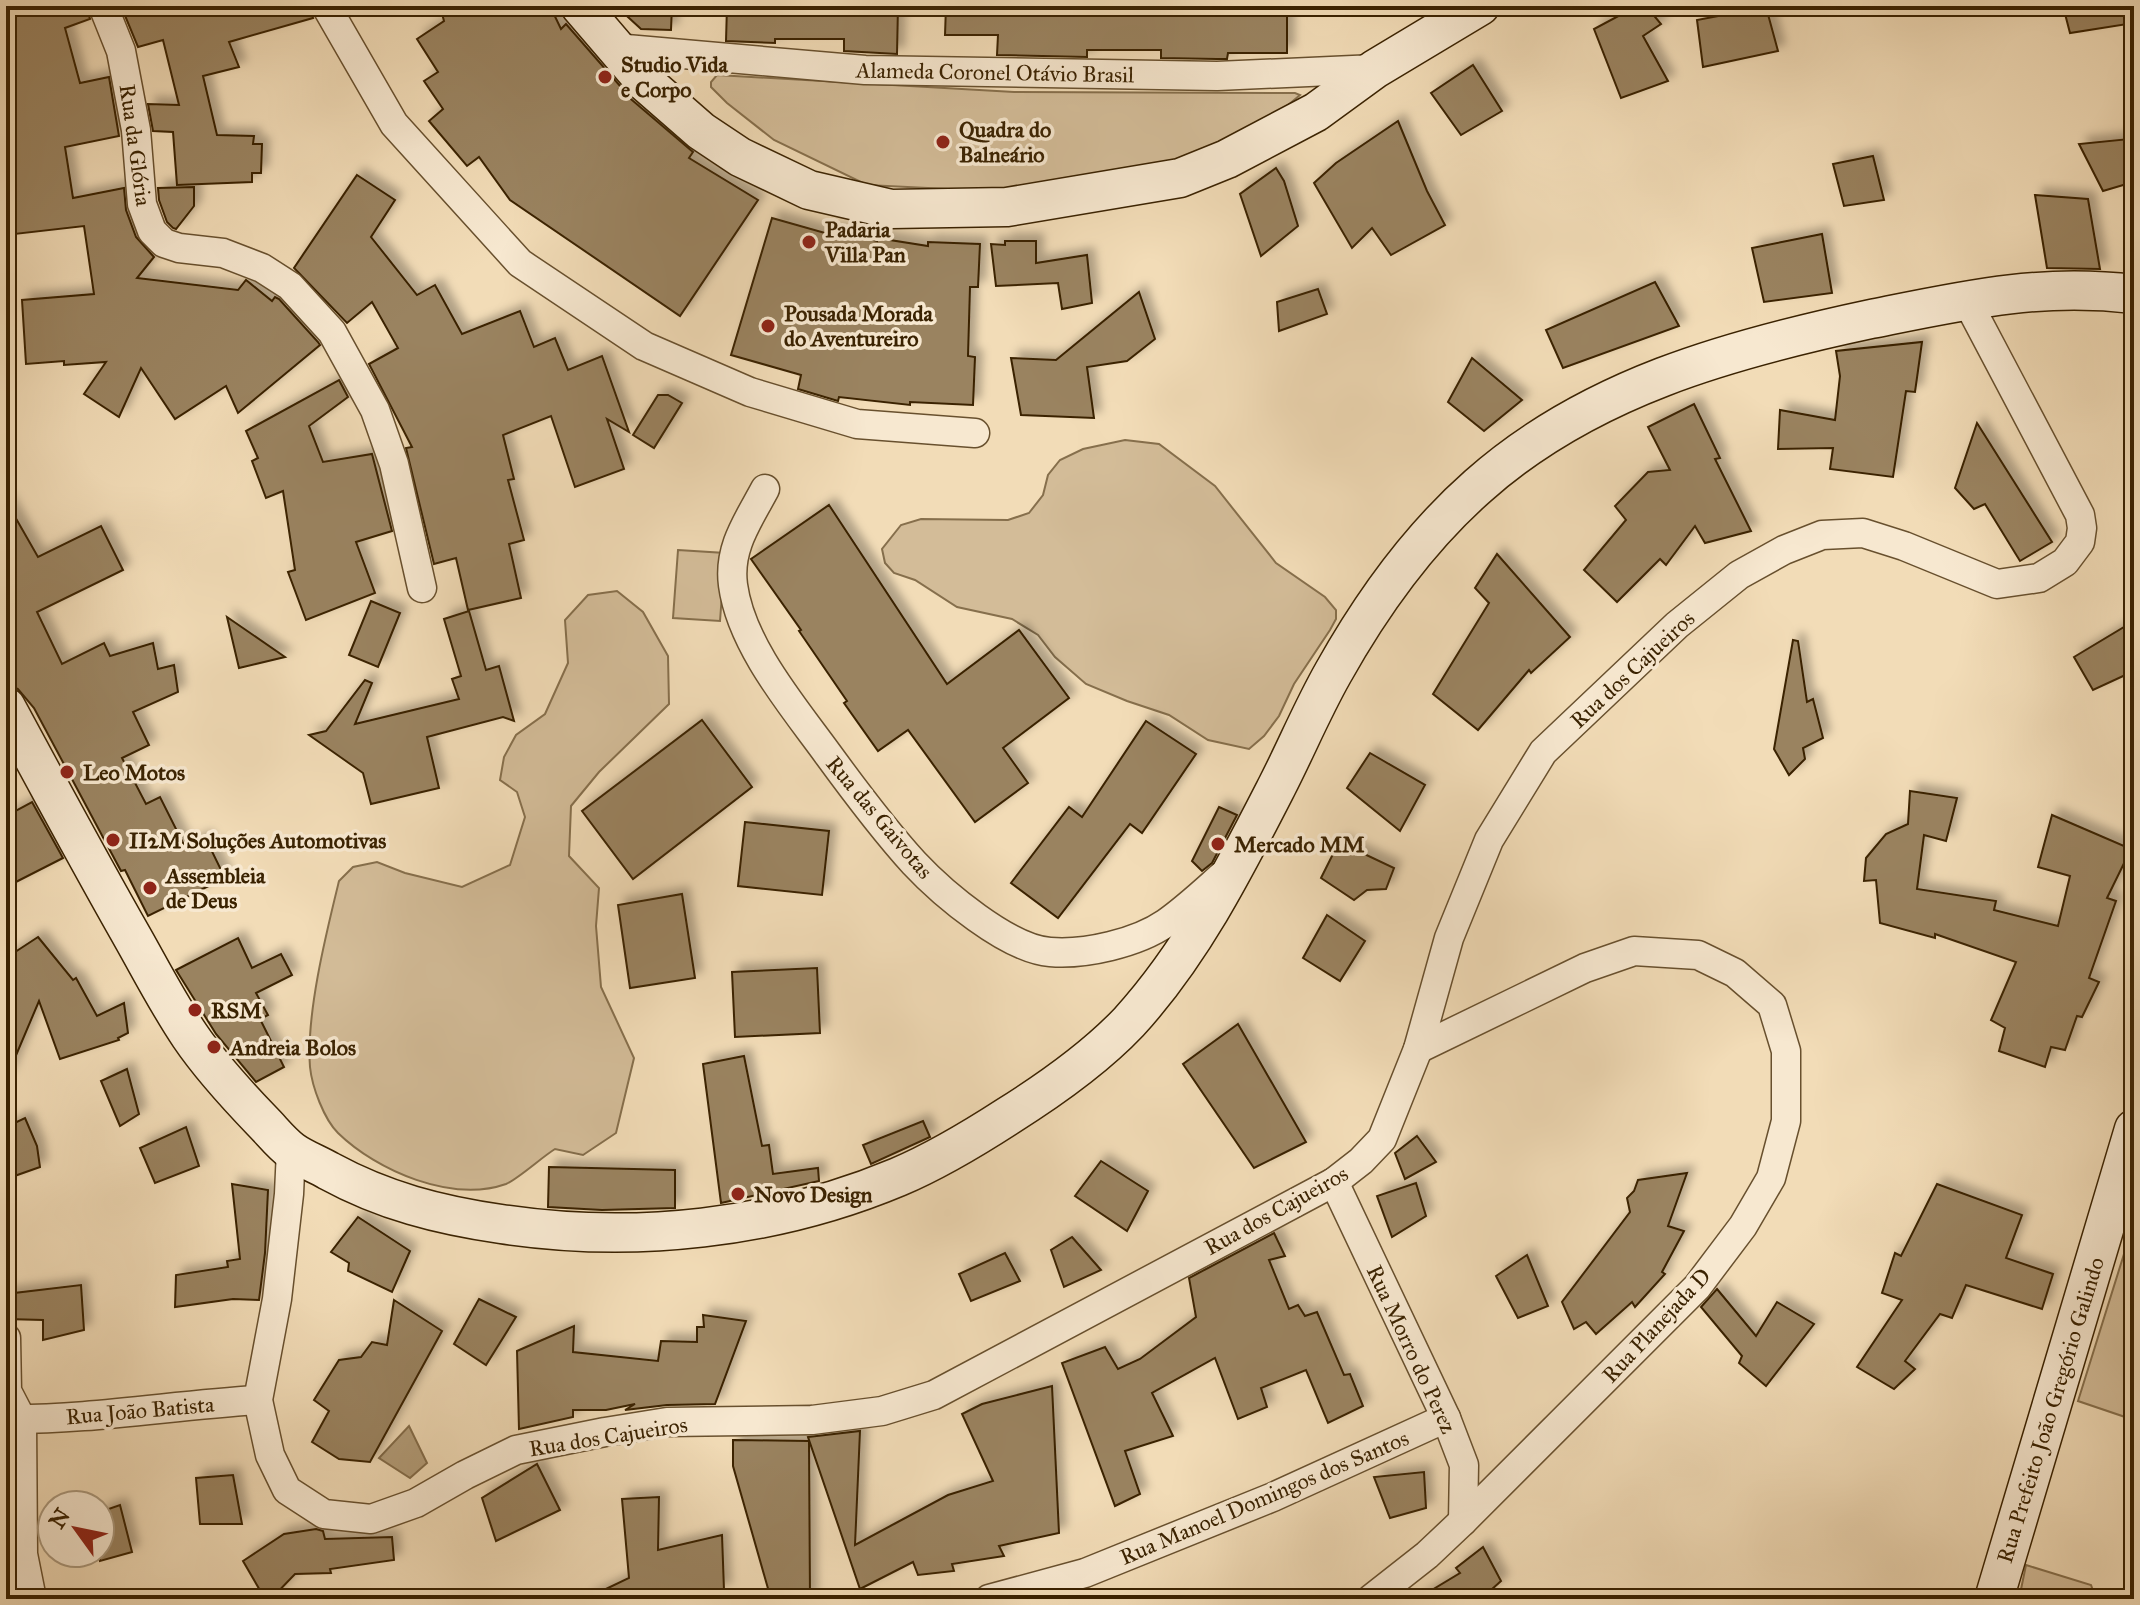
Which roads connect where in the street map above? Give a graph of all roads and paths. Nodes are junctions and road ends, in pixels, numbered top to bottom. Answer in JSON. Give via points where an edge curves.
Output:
{"nodes":[{"id":1,"x":103,"y":6,"type":"edge"},
{"id":2,"x":326,"y":6,"type":"edge"},
{"id":3,"x":580,"y":6,"type":"edge"},
{"id":4,"x":1480,"y":6,"type":"edge"},
{"id":5,"x":615,"y":48,"type":"junction"},
{"id":6,"x":1375,"y":69,"type":"junction"},
{"id":7,"x":2134,"y":294,"type":"edge"},
{"id":8,"x":1966,"y":299,"type":"junction"},
{"id":9,"x":975,"y":433,"type":"dead end"},
{"id":10,"x":765,"y":489,"type":"dead end"},
{"id":11,"x":422,"y":588,"type":"dead end"},
{"id":12,"x":6,"y":707,"type":"edge"},
{"id":13,"x":1232,"y":868,"type":"junction"},
{"id":14,"x":1418,"y":1049,"type":"junction"},
{"id":15,"x":2134,"y":1129,"type":"edge"},
{"id":16,"x":291,"y":1150,"type":"junction"},
{"id":17,"x":1334,"y":1182,"type":"junction"},
{"id":18,"x":6,"y":1338,"type":"edge"},
{"id":19,"x":258,"y":1400,"type":"junction"},
{"id":20,"x":1446,"y":1418,"type":"junction"},
{"id":21,"x":14,"y":1420,"type":"edge"},
{"id":22,"x":1463,"y":1521,"type":"junction"},
{"id":23,"x":32,"y":1599,"type":"edge"},
{"id":24,"x":989,"y":1599,"type":"edge"},
{"id":25,"x":1371,"y":1599,"type":"edge"},
{"id":26,"x":1994,"y":1599,"type":"edge"}],
"edges":[{"from":1,"to":11,"type":"street","name":"Rua da Glória","via":[[121,51],[136,130],[142,204],[152,231],[164,243],[223,253],[262,268],[290,286],[332,332],[375,410],[394,464]]},
{"from":2,"to":9,"type":"street","via":[[394,124],[520,263],[644,346],[750,392],[857,424]]},
{"from":3,"to":5,"type":"main road","name":"Alameda Coronel Otávio Brasil"},
{"from":4,"to":6,"type":"main road","name":"Alameda Coronel Otávio Brasil"},
{"from":5,"to":6,"type":"street","name":"Alameda Coronel Otávio Brasil","via":[[865,70],[1217,76]]},
{"from":5,"to":6,"type":"main road","name":"Alameda Coronel Otávio Brasil","via":[[672,108],[740,157],[809,190],[891,209],[1007,207],[1180,178],[1316,112]]},
{"from":7,"to":8,"type":"main road","via":[[2017,291]]},
{"from":8,"to":13,"type":"main road","via":[[1727,354],[1580,413],[1521,452],[1476,487],[1415,551],[1369,613]]},
{"from":8,"to":14,"type":"street","name":"Rua dos Cajueiros","via":[[2080,515],[2080,542],[2065,562],[2039,578],[1997,584],[1863,533],[1822,535],[1739,575],[1677,625],[1543,752],[1489,840],[1449,938]]},
{"from":10,"to":13,"type":"street","name":"Rua das Gaivotas","via":[[733,551],[733,584],[742,621],[778,687],[850,785],[915,864],[955,900],[989,926],[1048,952],[1110,947],[1164,924]]},
{"from":12,"to":16,"type":"main road","via":[[192,1038],[234,1092]]},
{"from":13,"to":16,"type":"main road","via":[[1172,968],[1127,1024],[1058,1084],[981,1134],[900,1176],[834,1199],[771,1217],[667,1232],[556,1232],[452,1217],[409,1204],[367,1191]]},
{"from":14,"to":17,"type":"street","name":"Rua dos Cajueiros","via":[[1382,1139]]},
{"from":14,"to":22,"type":"street","name":"Rua Planejada D","via":[[1572,974],[1634,951],[1698,955],[1735,973],[1772,1005],[1786,1051],[1786,1121],[1771,1178],[1743,1226],[1697,1287]]},
{"from":15,"to":26,"type":"main road","name":"Rua Prefeito João Gregório Galindo"},
{"from":16,"to":19,"type":"street","name":"Rua dos Cajueiros","via":[[277,1299]]},
{"from":17,"to":19,"type":"street","name":"Rua dos Cajueiros","via":[[934,1395],[882,1411],[812,1420],[667,1422],[516,1450],[416,1503],[371,1519],[324,1514],[287,1490],[270,1455]]},
{"from":17,"to":20,"type":"street","name":"Rua Morro do Perez"},
{"from":18,"to":21,"type":"street","via":[[7,1391]]},
{"from":19,"to":21,"type":"street","name":"Rua João Batista"},
{"from":20,"to":22,"type":"street","name":"Rua Morro do Perez","via":[[1464,1465]]},
{"from":20,"to":24,"type":"street","name":"Rua Manoel Domingos dos Santos","via":[[1273,1497],[1085,1573]]},
{"from":21,"to":23,"type":"street","via":[[23,1554]]},
{"from":22,"to":25,"type":"street","name":"Rua Planejada D"}]}
